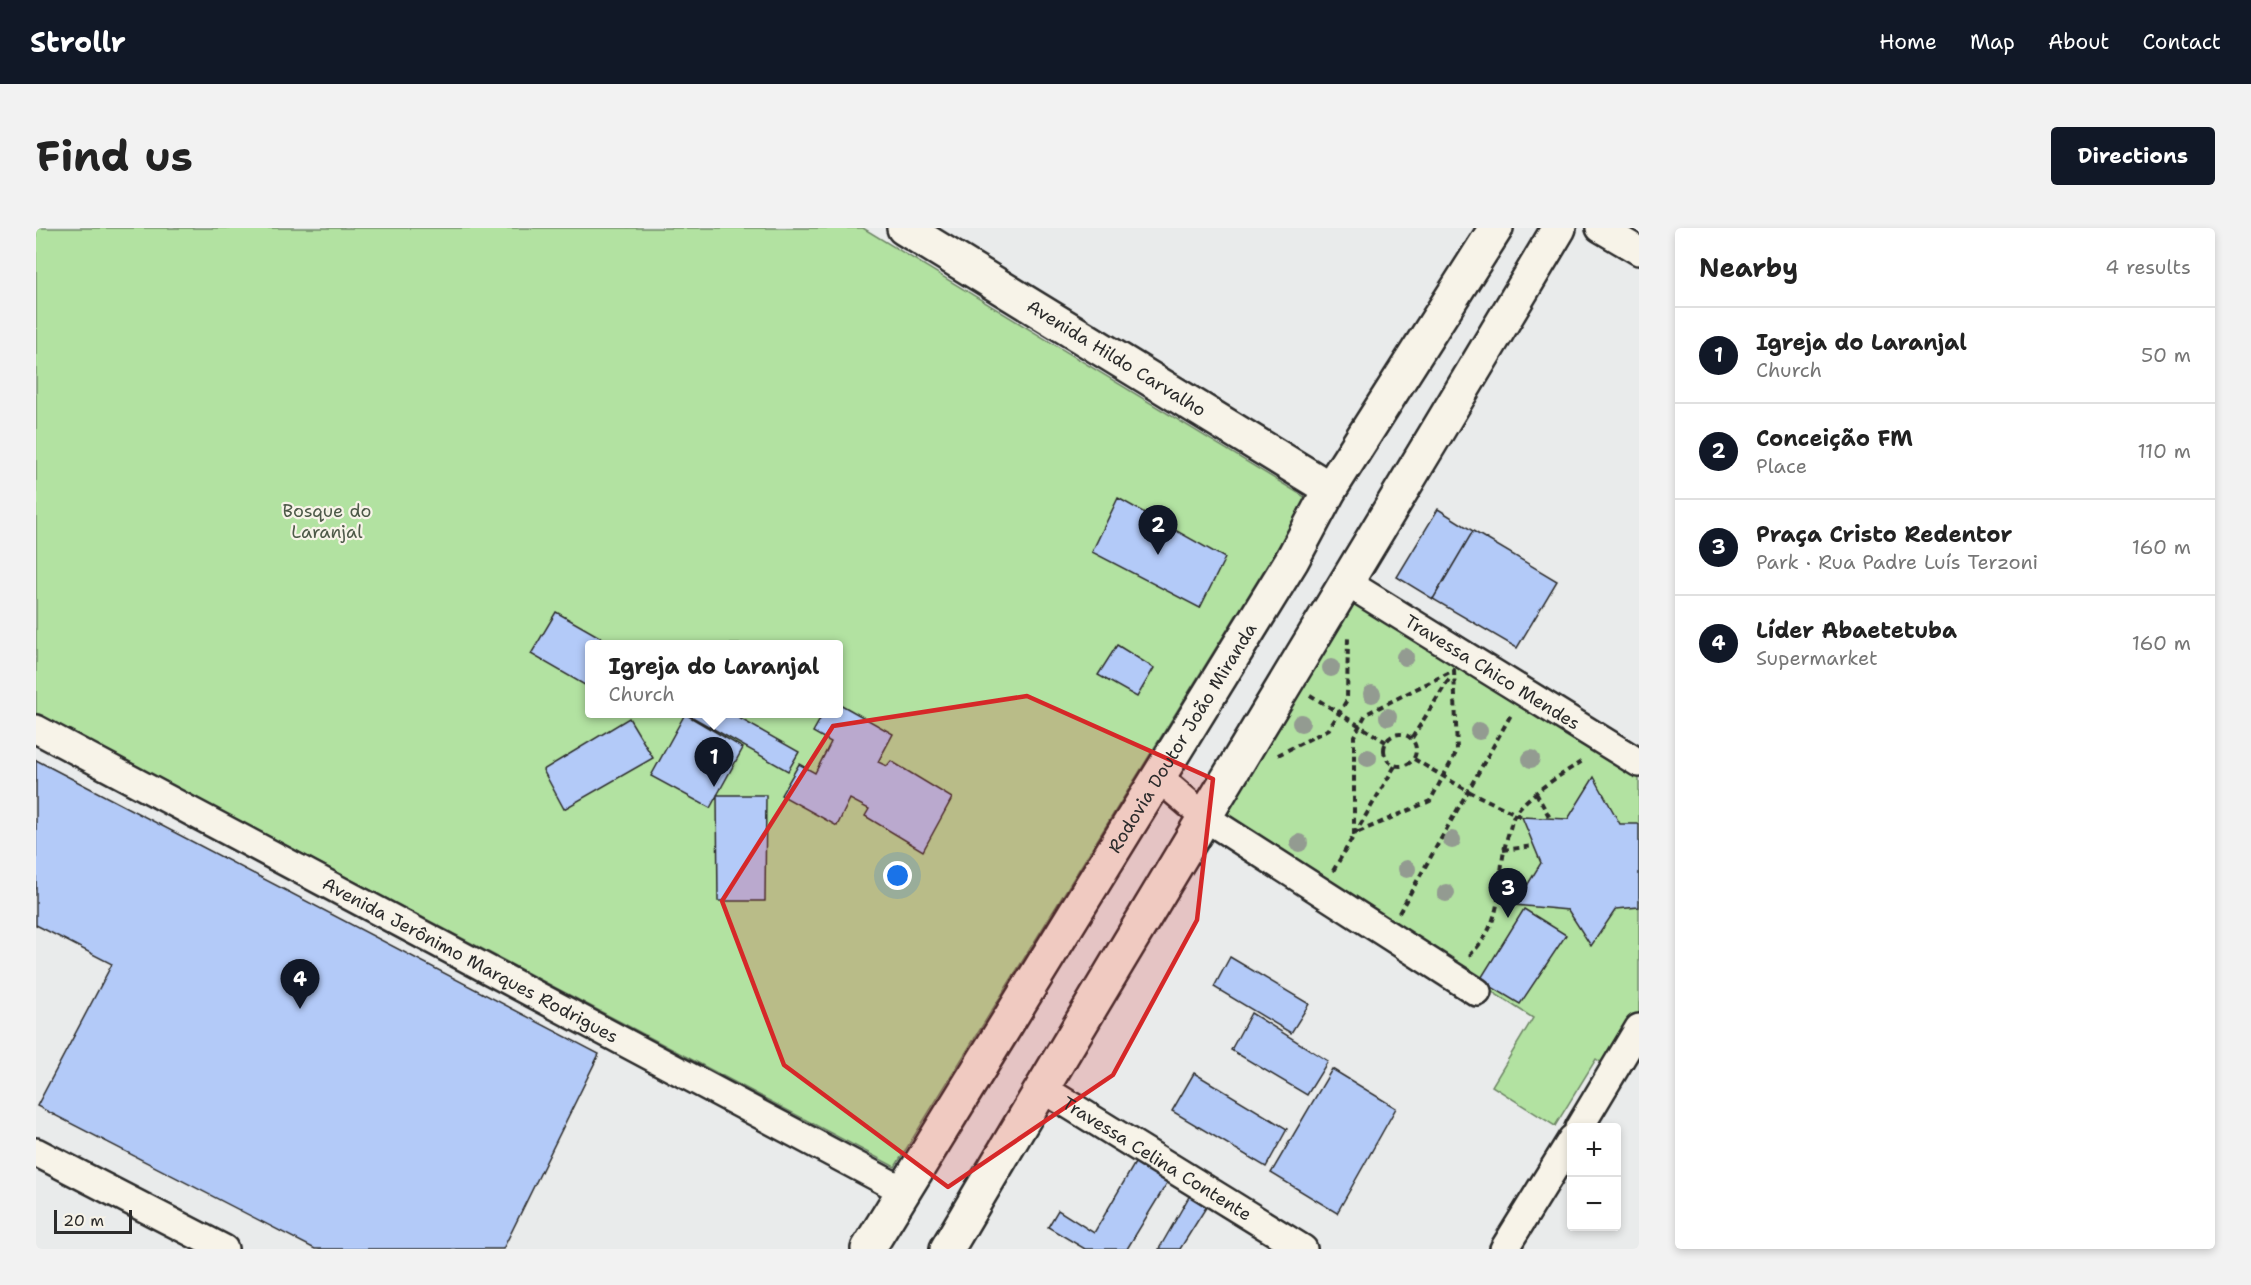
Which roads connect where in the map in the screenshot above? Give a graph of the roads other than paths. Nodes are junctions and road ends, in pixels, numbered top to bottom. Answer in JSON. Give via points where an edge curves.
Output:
{"nodes":[{"id":1,"x":904,"y":228,"type":"edge"},
{"id":2,"x":1496,"y":228,"type":"edge"},
{"id":3,"x":1559,"y":228,"type":"edge"},
{"id":4,"x":1600,"y":228,"type":"edge"},
{"id":5,"x":1639,"y":251,"type":"edge"},
{"id":6,"x":1330,"y":489,"type":"junction"},
{"id":7,"x":1346,"y":582,"type":"junction"},
{"id":8,"x":36,"y":729,"type":"edge"},
{"id":9,"x":1639,"y":763,"type":"edge"},
{"id":10,"x":1158,"y":778,"type":"junction"},
{"id":11,"x":1206,"y":818,"type":"junction"},
{"id":12,"x":1477,"y":992,"type":"dead end"},
{"id":13,"x":1639,"y":1028,"type":"edge"},
{"id":14,"x":1042,"y":1088,"type":"junction"},
{"id":15,"x":1582,"y":1123,"type":"edge"},
{"id":16,"x":1567,"y":1147,"type":"edge"},
{"id":17,"x":36,"y":1152,"type":"edge"},
{"id":18,"x":904,"y":1191,"type":"junction"},
{"id":19,"x":224,"y":1249,"type":"edge"},
{"id":20,"x":868,"y":1249,"type":"edge"},
{"id":21,"x":947,"y":1249,"type":"edge"},
{"id":22,"x":1304,"y":1249,"type":"edge"},
{"id":23,"x":1504,"y":1249,"type":"edge"}],
"edges":[{"from":1,"to":6,"type":"main road","name":"Avenida Hildo Carvalho"},
{"from":2,"to":6,"type":"main road","name":"Rodovia Doutor João Miranda"},
{"from":3,"to":7,"type":"main road"},
{"from":4,"to":5,"type":"street"},
{"from":6,"to":10,"type":"main road","name":"Rodovia Doutor João Miranda","via":[[1292,560]]},
{"from":7,"to":9,"type":"street","name":"Travessa Chico Mendes"},
{"from":7,"to":11,"type":"main road"},
{"from":8,"to":18,"type":"street","name":"Avenida Jerônimo Marques Rodrigues"},
{"from":10,"to":11,"type":"street"},
{"from":10,"to":18,"type":"main road","name":"Rodovia Doutor João Miranda"},
{"from":11,"to":12,"type":"street"},
{"from":11,"to":14,"type":"main road"},
{"from":13,"to":15,"type":"street"},
{"from":14,"to":21,"type":"main road"},
{"from":14,"to":22,"type":"street","name":"Travessa Celina Contente"},
{"from":16,"to":23,"type":"street"},
{"from":17,"to":19,"type":"street"},
{"from":18,"to":20,"type":"main road","name":"Rodovia Doutor João Miranda"}]}
